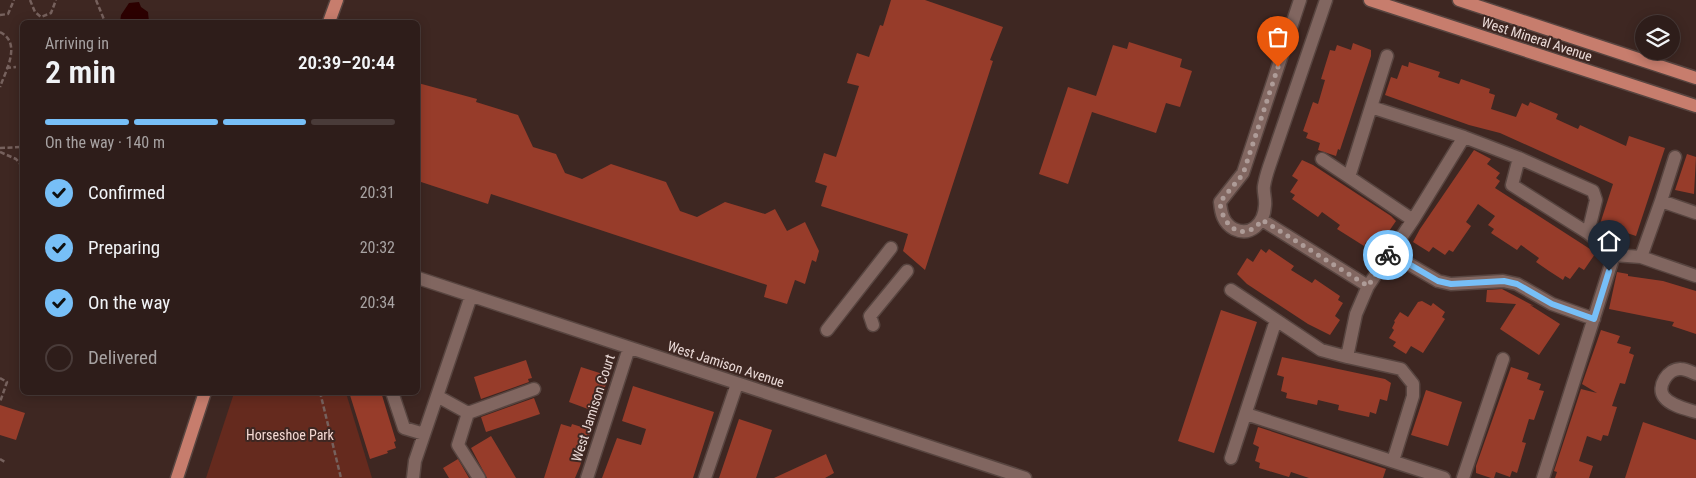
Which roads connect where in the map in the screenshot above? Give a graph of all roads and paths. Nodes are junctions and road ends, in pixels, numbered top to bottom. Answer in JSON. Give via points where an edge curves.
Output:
{"nodes":[{"id":1,"x":14,"y":0,"type":"edge"},
{"id":2,"x":30,"y":0,"type":"edge"},
{"id":3,"x":56,"y":0,"type":"edge"},
{"id":4,"x":96,"y":0,"type":"edge"},
{"id":5,"x":336,"y":0,"type":"edge"},
{"id":6,"x":1300,"y":0,"type":"edge"},
{"id":7,"x":1326,"y":0,"type":"edge"},
{"id":8,"x":1370,"y":0,"type":"edge"},
{"id":9,"x":1459,"y":0,"type":"edge"},
{"id":10,"x":0,"y":15,"type":"edge"},
{"id":11,"x":104,"y":20,"type":"edge"},
{"id":12,"x":330,"y":20,"type":"edge"},
{"id":13,"x":0,"y":32,"type":"edge"},
{"id":14,"x":1387,"y":56,"type":"dead end"},
{"id":15,"x":16,"y":67,"type":"dead end"},
{"id":16,"x":6,"y":68,"type":"junction"},
{"id":17,"x":1696,"y":78,"type":"edge"},
{"id":18,"x":0,"y":87,"type":"edge"},
{"id":19,"x":1696,"y":106,"type":"edge"},
{"id":20,"x":1371,"y":107,"type":"junction"},
{"id":21,"x":1464,"y":138,"type":"junction"},
{"id":22,"x":20,"y":147,"type":"edge"},
{"id":23,"x":0,"y":148,"type":"edge"},
{"id":24,"x":0,"y":152,"type":"edge"},
{"id":25,"x":1675,"y":157,"type":"dead end"},
{"id":26,"x":1519,"y":158,"type":"junction"},
{"id":27,"x":1322,"y":159,"type":"dead end"},
{"id":28,"x":20,"y":164,"type":"edge"},
{"id":29,"x":1349,"y":177,"type":"junction"},
{"id":30,"x":1660,"y":201,"type":"junction"},
{"id":31,"x":1696,"y":214,"type":"edge"},
{"id":32,"x":1262,"y":220,"type":"junction"},
{"id":33,"x":1413,"y":220,"type":"junction"},
{"id":34,"x":1588,"y":233,"type":"junction"},
{"id":35,"x":890,"y":248,"type":"dead end"},
{"id":36,"x":1390,"y":253,"type":"junction"},
{"id":37,"x":1614,"y":255,"type":"junction"},
{"id":38,"x":1642,"y":258,"type":"junction"},
{"id":39,"x":907,"y":271,"type":"dead end"},
{"id":40,"x":1696,"y":276,"type":"edge"},
{"id":41,"x":420,"y":279,"type":"edge"},
{"id":42,"x":1368,"y":286,"type":"junction"},
{"id":43,"x":1231,"y":290,"type":"dead end"},
{"id":44,"x":471,"y":296,"type":"junction"},
{"id":45,"x":1594,"y":319,"type":"junction"},
{"id":46,"x":1276,"y":320,"type":"junction"},
{"id":47,"x":873,"y":325,"type":"dead end"},
{"id":48,"x":827,"y":330,"type":"dead end"},
{"id":49,"x":629,"y":348,"type":"junction"},
{"id":50,"x":1347,"y":357,"type":"junction"},
{"id":51,"x":1503,"y":359,"type":"dead end"},
{"id":52,"x":1696,"y":374,"type":"edge"},
{"id":53,"x":0,"y":378,"type":"edge"},
{"id":54,"x":737,"y":384,"type":"junction"},
{"id":55,"x":534,"y":389,"type":"dead end"},
{"id":56,"x":204,"y":395,"type":"edge"},
{"id":57,"x":321,"y":395,"type":"edge"},
{"id":58,"x":393,"y":395,"type":"edge"},
{"id":59,"x":437,"y":396,"type":"junction"},
{"id":60,"x":0,"y":402,"type":"edge"},
{"id":61,"x":1696,"y":412,"type":"edge"},
{"id":62,"x":468,"y":413,"type":"junction"},
{"id":63,"x":1246,"y":414,"type":"junction"},
{"id":64,"x":424,"y":434,"type":"junction"},
{"id":65,"x":1232,"y":458,"type":"dead end"},
{"id":66,"x":0,"y":459,"type":"edge"},
{"id":67,"x":1392,"y":461,"type":"junction"},
{"id":68,"x":5,"y":462,"type":"dead end"},
{"id":69,"x":177,"y":478,"type":"edge"},
{"id":70,"x":340,"y":478,"type":"edge"},
{"id":71,"x":413,"y":478,"type":"edge"},
{"id":72,"x":479,"y":478,"type":"edge"},
{"id":73,"x":587,"y":478,"type":"edge"},
{"id":74,"x":705,"y":478,"type":"edge"},
{"id":75,"x":1025,"y":478,"type":"edge"},
{"id":76,"x":1444,"y":478,"type":"edge"},
{"id":77,"x":1463,"y":478,"type":"edge"},
{"id":78,"x":1543,"y":478,"type":"edge"}],
"edges":[{"from":1,"to":10,"type":"path","via":[[8,14]]},
{"from":2,"to":3,"type":"path","via":[[37,15],[45,17],[51,13]]},
{"from":4,"to":11,"type":"path"},
{"from":5,"to":12,"type":"main road"},
{"from":6,"to":32,"type":"street","via":[[1243,174],[1220,202],[1221,214],[1236,230],[1245,232],[1256,228]]},
{"from":7,"to":32,"type":"street","via":[[1269,167]]},
{"from":8,"to":19,"type":"main road","name":"West Mineral Avenue"},
{"from":9,"to":17,"type":"main road","name":"West Mineral Avenue"},
{"from":13,"to":16,"type":"path","via":[[12,46]]},
{"from":14,"to":20,"type":"street"},
{"from":15,"to":16,"type":"path"},
{"from":16,"to":18,"type":"path"},
{"from":20,"to":21,"type":"street"},
{"from":20,"to":29,"type":"street"},
{"from":21,"to":26,"type":"street"},
{"from":21,"to":33,"type":"street"},
{"from":22,"to":23,"type":"path"},
{"from":24,"to":28,"type":"path"},
{"from":25,"to":30,"type":"street"},
{"from":26,"to":34,"type":"street","via":[[1512,184]]},
{"from":26,"to":34,"type":"street","via":[[1592,191],[1596,200]]},
{"from":27,"to":29,"type":"street"},
{"from":29,"to":33,"type":"street"},
{"from":30,"to":31,"type":"street"},
{"from":30,"to":38,"type":"street"},
{"from":32,"to":42,"type":"street"},
{"from":33,"to":36,"type":"street"},
{"from":34,"to":37,"type":"street"},
{"from":35,"to":48,"type":"street"},
{"from":36,"to":42,"type":"street"},
{"from":36,"to":45,"type":"street","via":[[1438,281],[1451,284],[1504,281],[1517,284],[1552,304]]},
{"from":37,"to":38,"type":"street"},
{"from":37,"to":45,"type":"street"},
{"from":38,"to":40,"type":"street"},
{"from":39,"to":47,"type":"street","via":[[870,316]]},
{"from":41,"to":44,"type":"street","name":"West Jamison Avenue"},
{"from":42,"to":50,"type":"street","via":[[1356,314]]},
{"from":43,"to":46,"type":"street"},
{"from":44,"to":49,"type":"street","name":"West Jamison Avenue"},
{"from":44,"to":59,"type":"street"},
{"from":45,"to":78,"type":"street"},
{"from":46,"to":50,"type":"street","via":[[1322,350]]},
{"from":46,"to":63,"type":"street"},
{"from":49,"to":54,"type":"street","name":"West Jamison Avenue"},
{"from":49,"to":73,"type":"street","name":"West Jamison Court"},
{"from":50,"to":67,"type":"street","via":[[1401,368],[1413,384],[1413,396]]},
{"from":51,"to":77,"type":"street"},
{"from":52,"to":61,"type":"street","via":[[1681,369],[1672,371],[1665,378],[1661,390],[1673,405]]},
{"from":53,"to":60,"type":"path","via":[[7,382]]},
{"from":54,"to":74,"type":"street"},
{"from":54,"to":75,"type":"street","name":"West Jamison Avenue"},
{"from":55,"to":62,"type":"street"},
{"from":56,"to":69,"type":"main road"},
{"from":57,"to":70,"type":"path"},
{"from":58,"to":64,"type":"street","via":[[404,428]]},
{"from":59,"to":62,"type":"street"},
{"from":59,"to":64,"type":"street"},
{"from":62,"to":72,"type":"street","via":[[458,445]]},
{"from":63,"to":65,"type":"street"},
{"from":63,"to":67,"type":"street"},
{"from":64,"to":71,"type":"street"},
{"from":66,"to":68,"type":"path"},
{"from":67,"to":76,"type":"street"}]}
